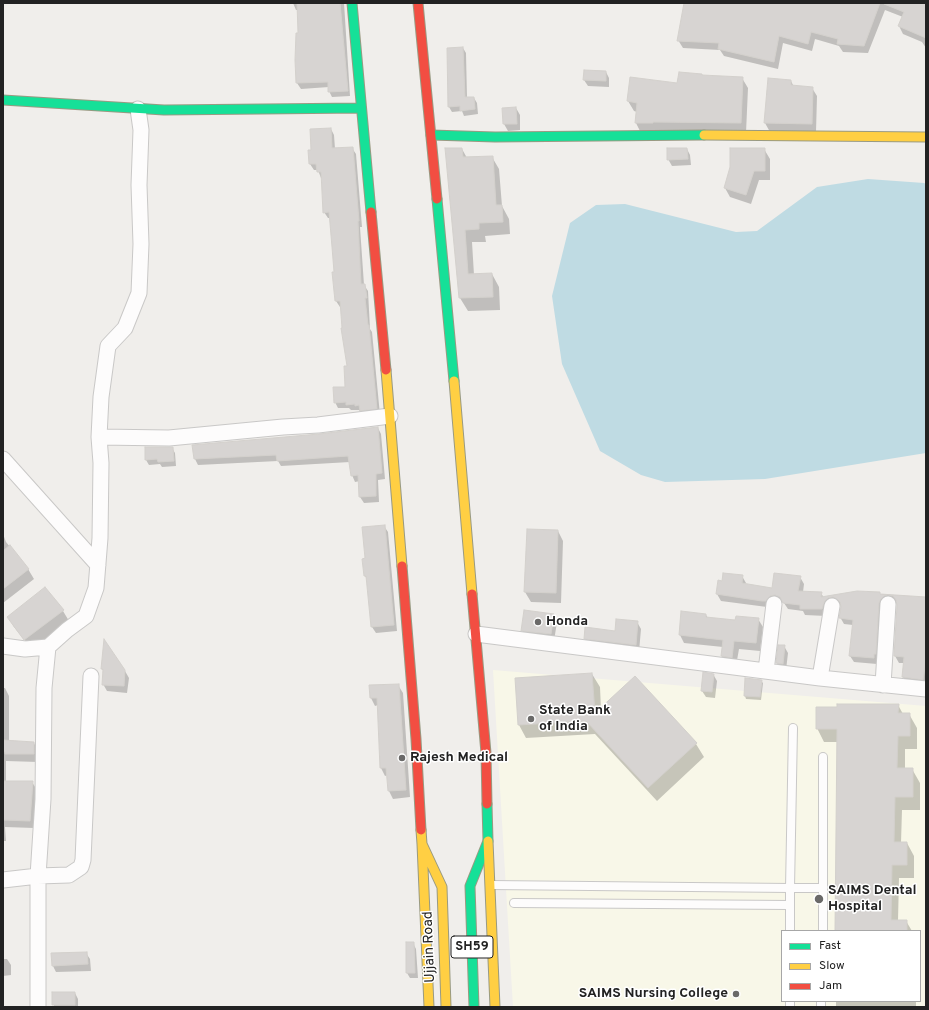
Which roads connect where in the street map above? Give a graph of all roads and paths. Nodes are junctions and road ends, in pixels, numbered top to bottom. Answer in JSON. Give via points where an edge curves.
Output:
{"nodes":[{"id":1,"x":352,"y":3,"type":"edge"},
{"id":2,"x":418,"y":3,"type":"edge"},
{"id":3,"x":3,"y":100,"type":"edge"},
{"id":4,"x":361,"y":108,"type":"junction"},
{"id":5,"x":138,"y":109,"type":"junction"},
{"id":6,"x":431,"y":135,"type":"junction"},
{"id":7,"x":926,"y":137,"type":"edge"},
{"id":8,"x":390,"y":416,"type":"junction"},
{"id":9,"x":99,"y":437,"type":"junction"},
{"id":10,"x":3,"y":459,"type":"edge"},
{"id":11,"x":98,"y":565,"type":"junction"},
{"id":12,"x":774,"y":604,"type":"dead end"},
{"id":13,"x":888,"y":604,"type":"dead end"},
{"id":14,"x":832,"y":606,"type":"dead end"},
{"id":15,"x":476,"y":634,"type":"junction"},
{"id":16,"x":3,"y":646,"type":"edge"},
{"id":17,"x":48,"y":647,"type":"junction"},
{"id":18,"x":766,"y":671,"type":"junction"},
{"id":19,"x":91,"y":676,"type":"dead end"},
{"id":20,"x":820,"y":678,"type":"junction"},
{"id":21,"x":883,"y":685,"type":"junction"},
{"id":22,"x":926,"y":689,"type":"edge"},
{"id":23,"x":793,"y":728,"type":"dead end"},
{"id":24,"x":823,"y":757,"type":"dead end"},
{"id":25,"x":488,"y":842,"type":"junction"},
{"id":26,"x":422,"y":844,"type":"junction"},
{"id":27,"x":38,"y":876,"type":"junction"},
{"id":28,"x":3,"y":880,"type":"edge"},
{"id":29,"x":490,"y":885,"type":"junction"},
{"id":30,"x":790,"y":888,"type":"junction"},
{"id":31,"x":823,"y":888,"type":"junction"},
{"id":32,"x":514,"y":903,"type":"dead end"},
{"id":33,"x":790,"y":905,"type":"junction"},
{"id":34,"x":790,"y":930,"type":"edge"},
{"id":35,"x":823,"y":930,"type":"edge"},
{"id":36,"x":38,"y":1007,"type":"edge"},
{"id":37,"x":429,"y":1007,"type":"edge"},
{"id":38,"x":446,"y":1007,"type":"edge"},
{"id":39,"x":474,"y":1007,"type":"edge"},
{"id":40,"x":495,"y":1007,"type":"edge"}],
"edges":[{"from":1,"to":4,"type":"main road"},
{"from":2,"to":6,"type":"main road"},
{"from":3,"to":5,"type":"main road"},
{"from":4,"to":5,"type":"main road"},
{"from":4,"to":8,"type":"main road"},
{"from":5,"to":9,"type":"street","via":[[141,130],[139,293],[125,328],[108,346],[100,397]]},
{"from":6,"to":7,"type":"main road"},
{"from":6,"to":15,"type":"main road"},
{"from":8,"to":9,"type":"street","via":[[169,438]]},
{"from":8,"to":26,"type":"main road"},
{"from":9,"to":11,"type":"street"},
{"from":10,"to":11,"type":"street"},
{"from":11,"to":17,"type":"street","via":[[96,588],[86,616]]},
{"from":12,"to":18,"type":"street"},
{"from":13,"to":21,"type":"street"},
{"from":14,"to":20,"type":"street"},
{"from":15,"to":18,"type":"street"},
{"from":15,"to":25,"type":"main road","via":[[486,753]]},
{"from":16,"to":17,"type":"street"},
{"from":17,"to":27,"type":"street","via":[[44,688],[43,799]]},
{"from":18,"to":20,"type":"street"},
{"from":19,"to":27,"type":"street","via":[[83,860],[81,867],[69,875]]},
{"from":20,"to":21,"type":"street"},
{"from":21,"to":22,"type":"street"},
{"from":23,"to":30,"type":"lane"},
{"from":24,"to":31,"type":"lane"},
{"from":25,"to":29,"type":"main road"},
{"from":25,"to":39,"type":"main road","number":"SH59","via":[[470,886]]},
{"from":26,"to":37,"type":"main road"},
{"from":26,"to":38,"type":"main road","name":"Ujjain Road","number":"SH59","via":[[442,887]]},
{"from":27,"to":28,"type":"street"},
{"from":27,"to":36,"type":"street"},
{"from":29,"to":30,"type":"lane"},
{"from":29,"to":40,"type":"main road"},
{"from":30,"to":31,"type":"lane"},
{"from":30,"to":33,"type":"lane"},
{"from":31,"to":35,"type":"lane"},
{"from":32,"to":33,"type":"lane"},
{"from":33,"to":34,"type":"lane"}]}
